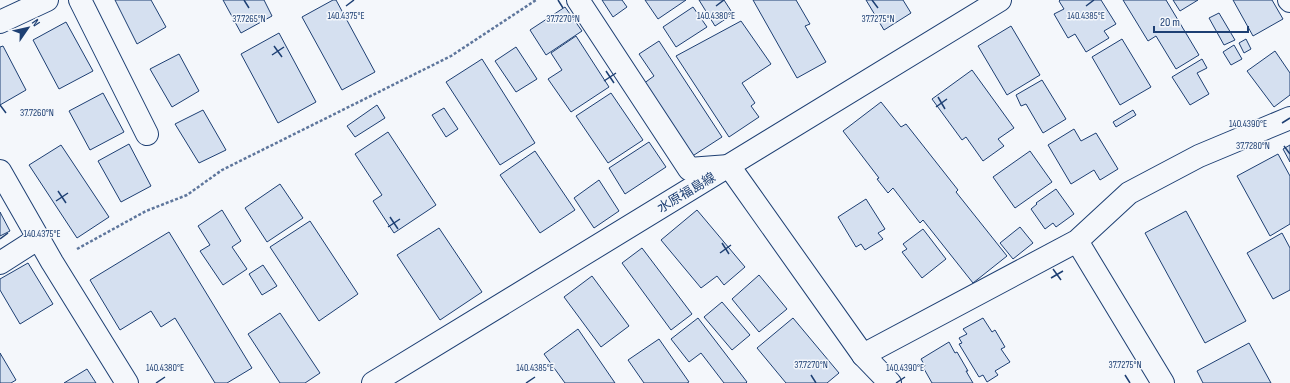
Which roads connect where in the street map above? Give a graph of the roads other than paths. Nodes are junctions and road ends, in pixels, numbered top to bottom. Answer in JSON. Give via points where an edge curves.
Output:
{"nodes":[{"id":1,"x":47,"y":0,"type":"edge"},
{"id":2,"x":80,"y":0,"type":"edge"},
{"id":3,"x":578,"y":0,"type":"edge"},
{"id":4,"x":1000,"y":0,"type":"edge"},
{"id":5,"x":0,"y":22,"type":"edge"},
{"id":6,"x":1290,"y":118,"type":"edge"},
{"id":7,"x":147,"y":134,"type":"dead end"},
{"id":8,"x":729,"y":166,"type":"junction"},
{"id":9,"x":0,"y":171,"type":"edge"},
{"id":10,"x":39,"y":238,"type":"junction"},
{"id":11,"x":1077,"y":241,"type":"junction"},
{"id":12,"x":0,"y":263,"type":"edge"},
{"id":13,"x":863,"y":355,"type":"junction"},
{"id":14,"x":127,"y":383,"type":"edge"},
{"id":15,"x":373,"y":383,"type":"edge"},
{"id":16,"x":890,"y":383,"type":"edge"},
{"id":17,"x":1162,"y":383,"type":"edge"}],
"edges":[{"from":1,"to":5,"type":"street"},
{"from":2,"to":7,"type":"street"},
{"from":3,"to":8,"type":"street","via":[[689,169]]},
{"from":4,"to":8,"type":"street","name":"水原福島線"},
{"from":6,"to":11,"type":"street","via":[[1199,156],[1129,193]]},
{"from":8,"to":13,"type":"street"},
{"from":8,"to":15,"type":"street","name":"水原福島線"},
{"from":9,"to":10,"type":"street"},
{"from":10,"to":12,"type":"street"},
{"from":10,"to":14,"type":"street"},
{"from":11,"to":13,"type":"street"},
{"from":11,"to":17,"type":"street"},
{"from":13,"to":16,"type":"street"}]}
